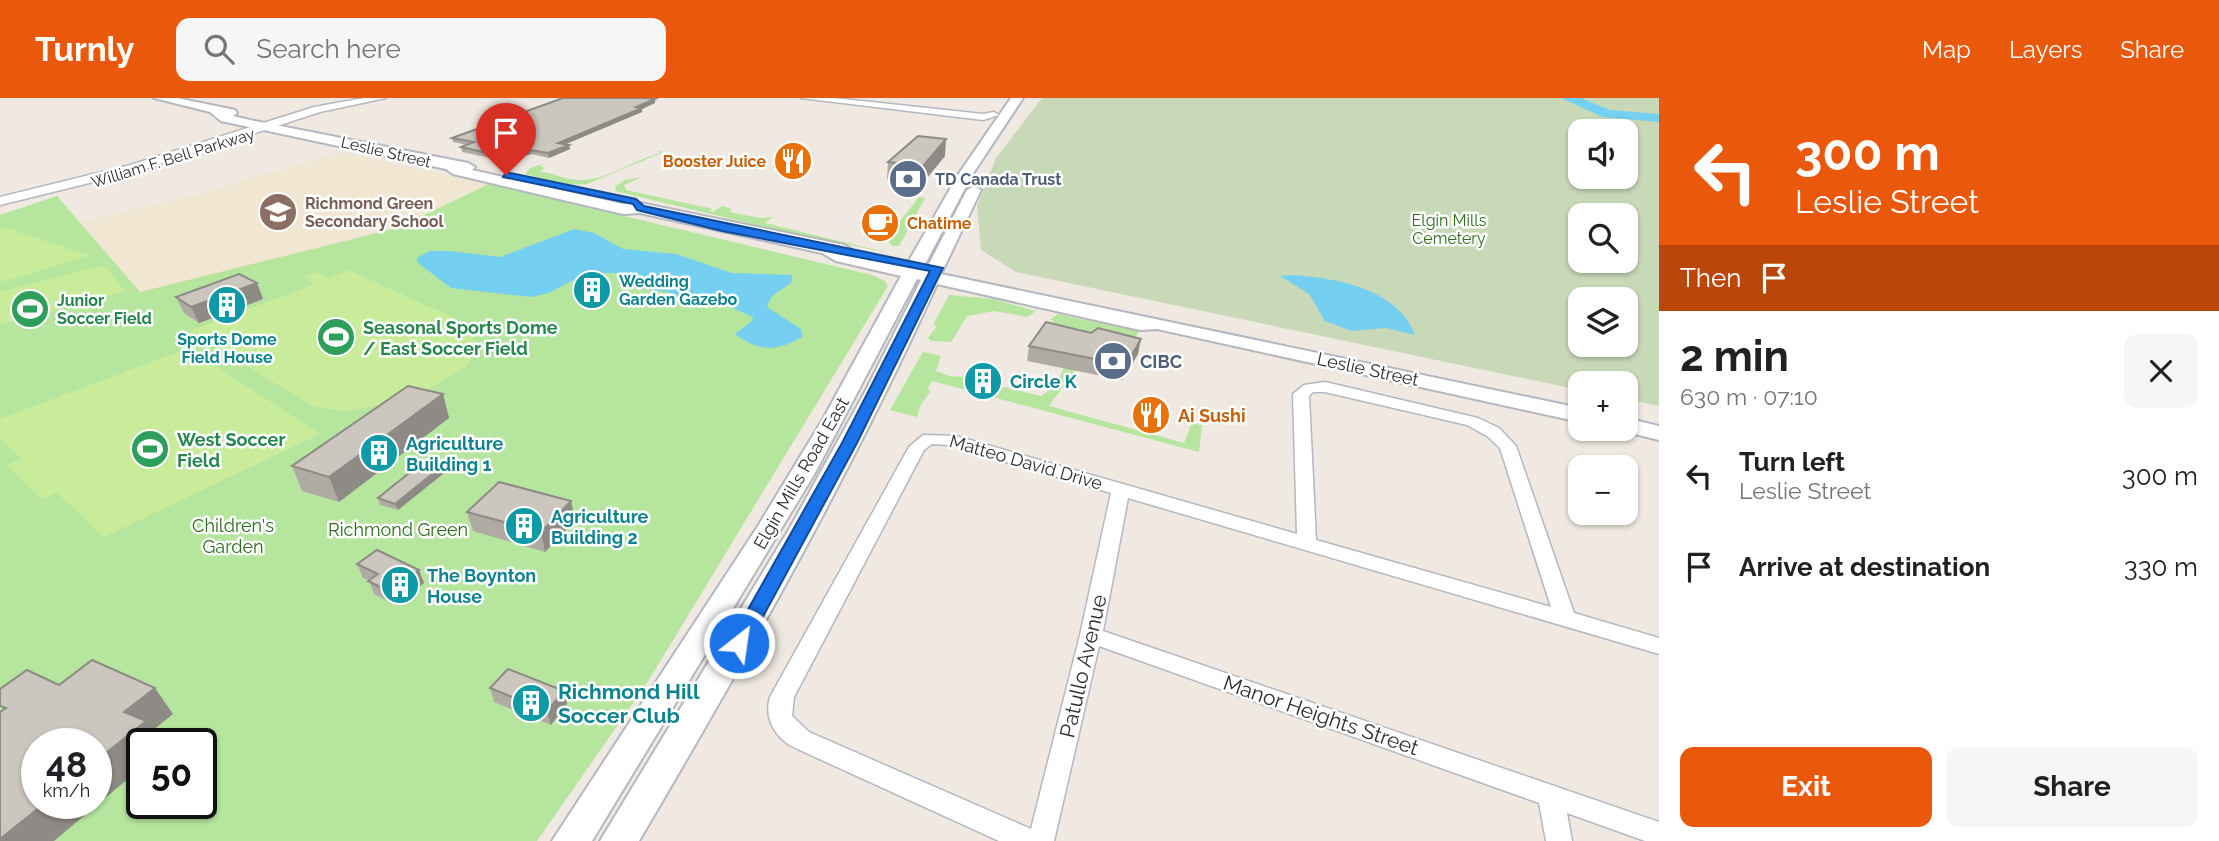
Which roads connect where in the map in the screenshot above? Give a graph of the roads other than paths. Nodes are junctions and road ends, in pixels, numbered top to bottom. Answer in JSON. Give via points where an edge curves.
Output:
{"nodes":[{"id":1,"x":160,"y":98,"type":"edge"},
{"id":2,"x":381,"y":98,"type":"edge"},
{"id":3,"x":806,"y":98,"type":"edge"},
{"id":4,"x":846,"y":98,"type":"edge"},
{"id":5,"x":1017,"y":98,"type":"edge"},
{"id":6,"x":1032,"y":98,"type":"edge"},
{"id":7,"x":1004,"y":116,"type":"junction"},
{"id":8,"x":269,"y":126,"type":"junction"},
{"id":9,"x":0,"y":203,"type":"edge"},
{"id":10,"x":913,"y":268,"type":"junction"},
{"id":11,"x":935,"y":273,"type":"junction"},
{"id":12,"x":1568,"y":412,"type":"edge"},
{"id":13,"x":1638,"y":428,"type":"edge"},
{"id":14,"x":1659,"y":433,"type":"edge"},
{"id":15,"x":1121,"y":490,"type":"junction"},
{"id":16,"x":1307,"y":543,"type":"junction"},
{"id":17,"x":1565,"y":618,"type":"junction"},
{"id":18,"x":1091,"y":635,"type":"junction"},
{"id":19,"x":1659,"y":646,"type":"edge"},
{"id":20,"x":1551,"y":796,"type":"junction"},
{"id":21,"x":1659,"y":835,"type":"edge"},
{"id":22,"x":571,"y":841,"type":"edge"},
{"id":23,"x":619,"y":841,"type":"edge"},
{"id":24,"x":1028,"y":841,"type":"edge"},
{"id":25,"x":1041,"y":841,"type":"edge"},
{"id":26,"x":1559,"y":841,"type":"edge"}],
"edges":[{"from":1,"to":8,"type":"main road","name":"Leslie Street"},
{"from":2,"to":8,"type":"street","name":"William F. Bell Parkway","via":[[330,107]]},
{"from":3,"to":7,"type":"street"},
{"from":4,"to":7,"type":"street"},
{"from":5,"to":7,"type":"main road","name":"Elgin Mills Road East"},
{"from":6,"to":7,"type":"main road","name":"Elgin Mills Road East"},
{"from":7,"to":10,"type":"main road","name":"Elgin Mills Road East","via":[[960,181]]},
{"from":7,"to":11,"type":"main road","name":"Elgin Mills Road East","via":[[988,163]]},
{"from":8,"to":9,"type":"street","name":"William F. Bell Parkway","via":[[166,163]]},
{"from":8,"to":10,"type":"main road","name":"Leslie Street","via":[[623,209],[640,208],[827,249],[842,257]]},
{"from":10,"to":11,"type":"main road","name":"Leslie Street"},
{"from":10,"to":22,"type":"main road","name":"Elgin Mills Road East","via":[[781,510]]},
{"from":11,"to":12,"type":"main road","name":"Leslie Street","via":[[1140,324],[1157,323]]},
{"from":11,"to":23,"type":"main road","name":"Elgin Mills Road East","via":[[811,516]]},
{"from":13,"to":14,"type":"main road"},
{"from":15,"to":16,"type":"street","name":"Matteo David Drive"},
{"from":15,"to":18,"type":"street","name":"Patullo Avenue"},
{"from":15,"to":24,"type":"street","name":"Matteo David Drive","via":[[943,438],[922,442],[778,709],[786,728],[800,739]]},
{"from":16,"to":17,"type":"street","name":"Matteo David Drive"},
{"from":16,"to":17,"type":"street","via":[[1301,394],[1309,388],[1325,387],[1472,421],[1508,446]]},
{"from":17,"to":19,"type":"street","name":"Matteo David Drive"},
{"from":18,"to":20,"type":"street","name":"Manor Heights Street"},
{"from":18,"to":25,"type":"street","name":"Patullo Avenue"},
{"from":20,"to":21,"type":"street","name":"Manor Heights Street"},
{"from":20,"to":26,"type":"street"}]}
